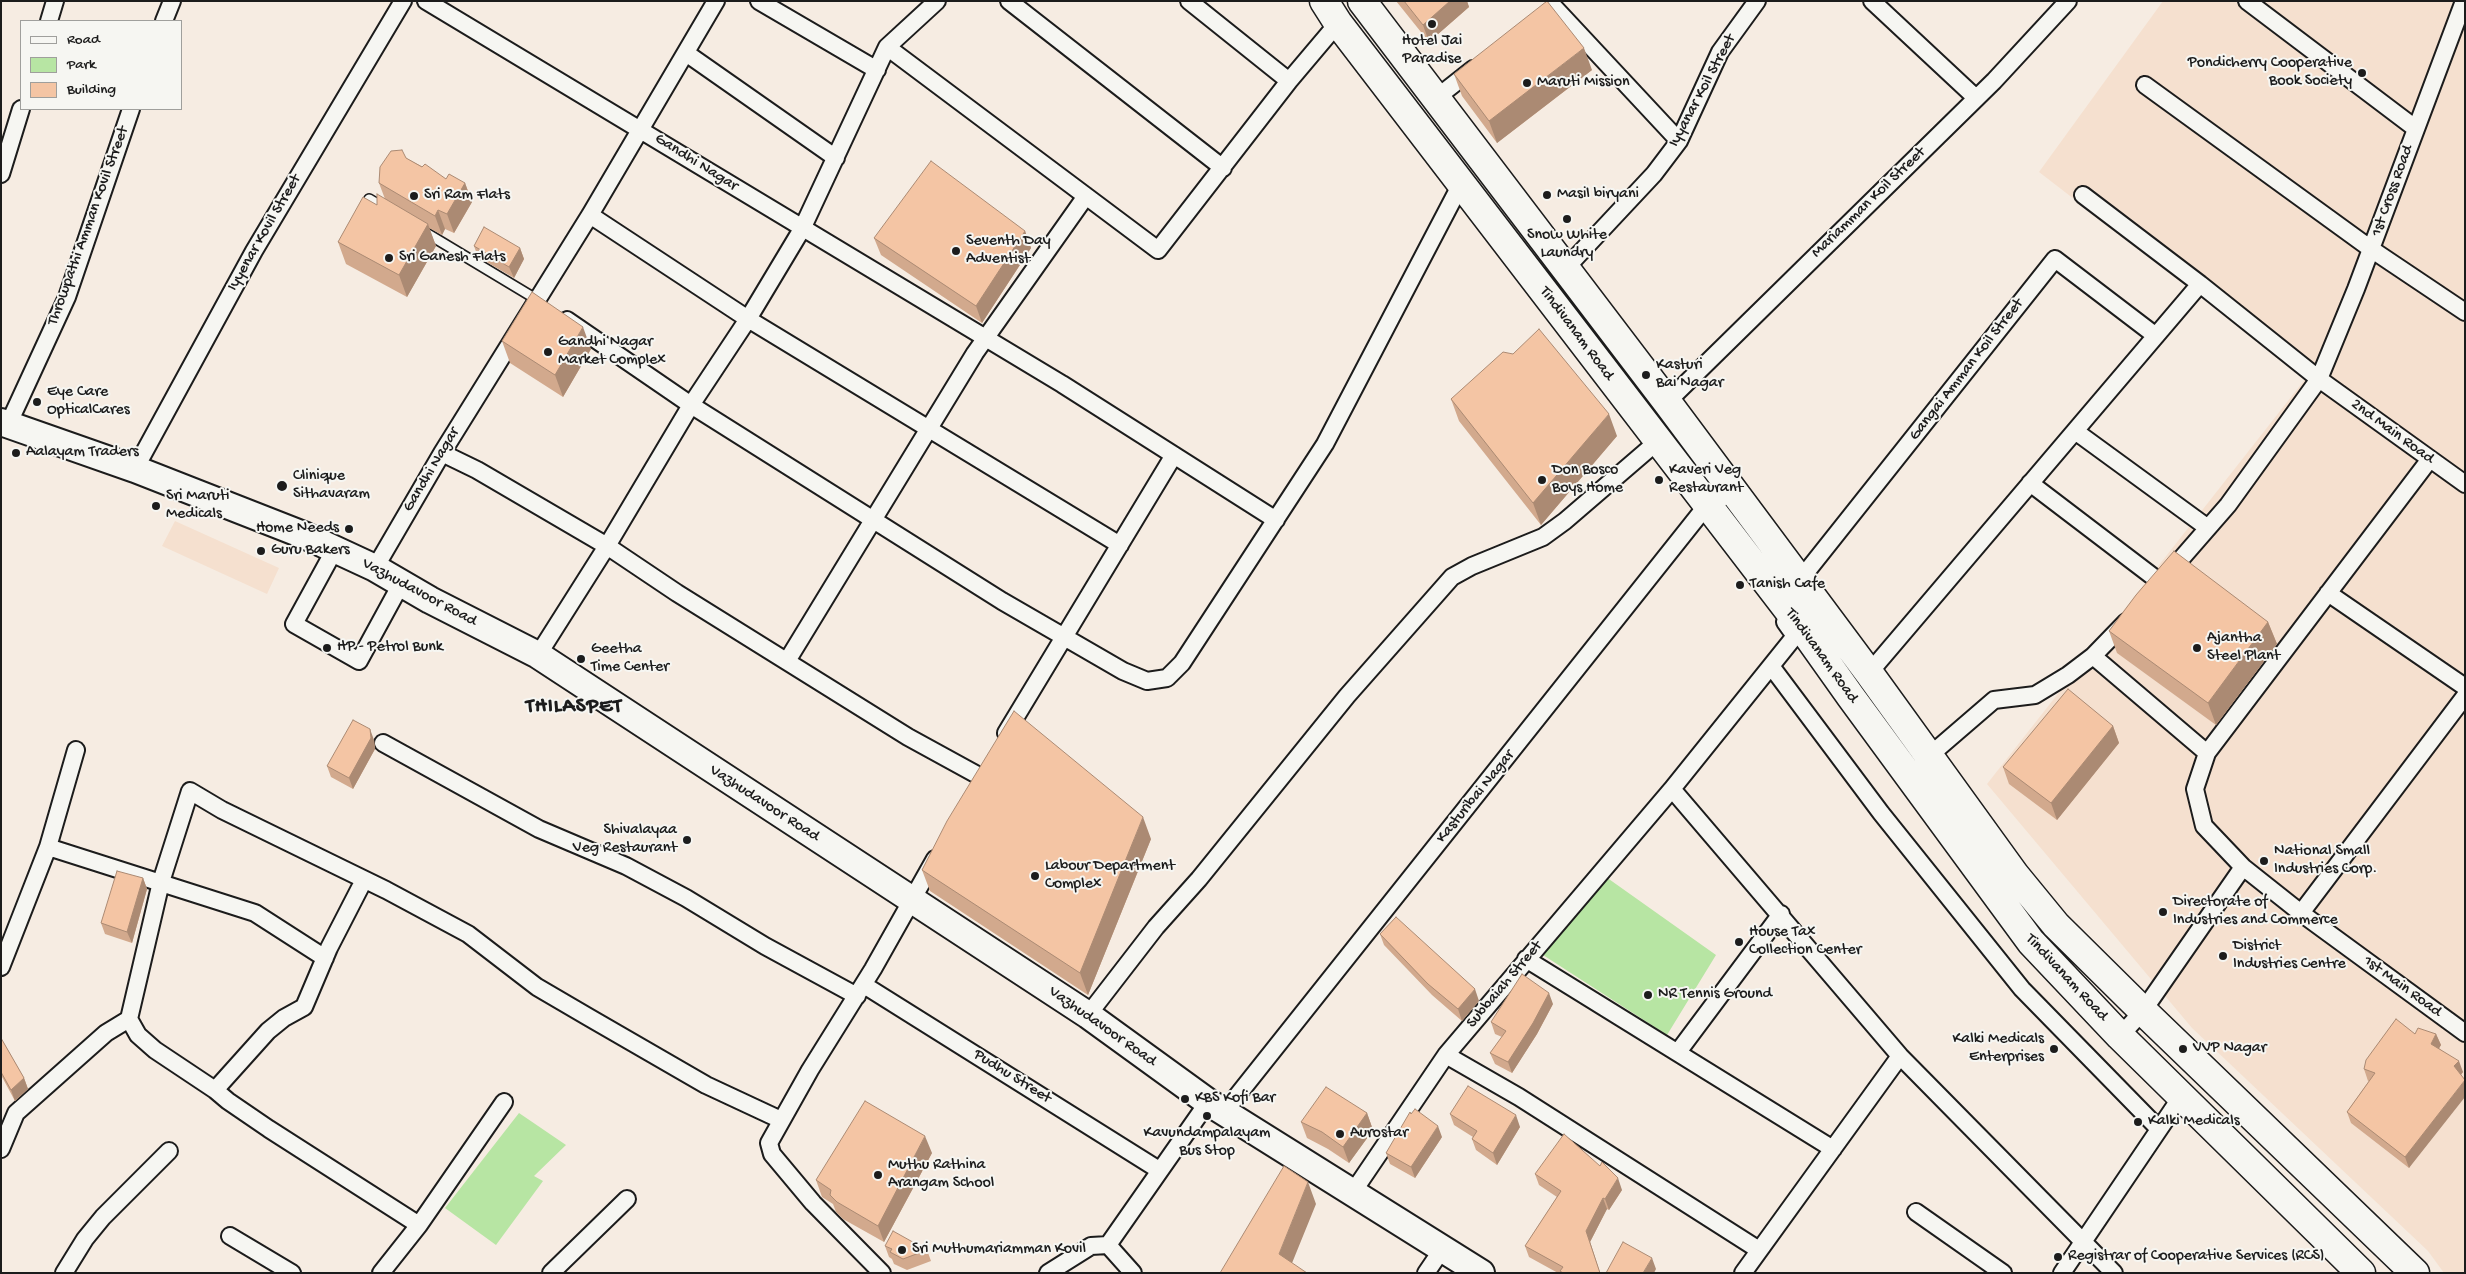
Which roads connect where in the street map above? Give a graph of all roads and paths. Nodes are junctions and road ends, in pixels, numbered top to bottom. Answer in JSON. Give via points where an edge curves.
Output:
{"nodes":[{"id":1,"x":55,"y":1,"type":"edge"},
{"id":2,"x":172,"y":1,"type":"edge"},
{"id":3,"x":403,"y":1,"type":"edge"},
{"id":4,"x":426,"y":1,"type":"edge"},
{"id":5,"x":716,"y":1,"type":"edge"},
{"id":6,"x":759,"y":1,"type":"edge"},
{"id":7,"x":937,"y":1,"type":"edge"},
{"id":8,"x":1009,"y":1,"type":"edge"},
{"id":9,"x":1189,"y":1,"type":"edge"},
{"id":10,"x":1362,"y":1,"type":"edge"},
{"id":11,"x":1757,"y":1,"type":"edge"},
{"id":12,"x":1872,"y":1,"type":"edge"},
{"id":13,"x":2068,"y":1,"type":"edge"},
{"id":14,"x":2247,"y":1,"type":"edge"},
{"id":15,"x":2464,"y":1,"type":"edge"},
{"id":16,"x":1558,"y":4,"type":"edge"},
{"id":17,"x":1331,"y":12,"type":"edge"},
{"id":18,"x":1538,"y":19,"type":"edge"},
{"id":19,"x":49,"y":20,"type":"edge"},
{"id":20,"x":164,"y":20,"type":"edge"},
{"id":21,"x":887,"y":47,"type":"junction"},
{"id":22,"x":686,"y":53,"type":"junction"},
{"id":23,"x":1483,"y":62,"type":"edge"},
{"id":24,"x":877,"y":70,"type":"junction"},
{"id":25,"x":1289,"y":81,"type":"junction"},
{"id":26,"x":2145,"y":85,"type":"dead end"},
{"id":27,"x":1976,"y":98,"type":"junction"},
{"id":28,"x":1435,"y":99,"type":"junction"},
{"id":29,"x":21,"y":110,"type":"edge"},
{"id":30,"x":131,"y":110,"type":"edge"},
{"id":31,"x":2416,"y":128,"type":"junction"},
{"id":32,"x":640,"y":129,"type":"junction"},
{"id":33,"x":1679,"y":141,"type":"junction"},
{"id":34,"x":836,"y":158,"type":"junction"},
{"id":35,"x":1223,"y":168,"type":"junction"},
{"id":36,"x":1,"y":174,"type":"edge"},
{"id":37,"x":1461,"y":184,"type":"junction"},
{"id":38,"x":2083,"y":195,"type":"dead end"},
{"id":39,"x":1086,"y":196,"type":"junction"},
{"id":40,"x":369,"y":199,"type":"edge"},
{"id":41,"x":393,"y":214,"type":"edge"},
{"id":42,"x":590,"y":215,"type":"junction"},
{"id":43,"x":418,"y":228,"type":"edge"},
{"id":44,"x":802,"y":229,"type":"junction"},
{"id":45,"x":2372,"y":249,"type":"junction"},
{"id":46,"x":1566,"y":268,"type":"junction"},
{"id":47,"x":2200,"y":284,"type":"junction"},
{"id":48,"x":536,"y":299,"type":"junction"},
{"id":49,"x":2462,"y":306,"type":"edge"},
{"id":50,"x":748,"y":319,"type":"junction"},
{"id":51,"x":2156,"y":336,"type":"junction"},
{"id":52,"x":984,"y":338,"type":"junction"},
{"id":53,"x":2319,"y":379,"type":"junction"},
{"id":54,"x":1667,"y":402,"type":"junction"},
{"id":55,"x":691,"y":405,"type":"junction"},
{"id":56,"x":5,"y":423,"type":"edge"},
{"id":57,"x":927,"y":429,"type":"junction"},
{"id":58,"x":2075,"y":431,"type":"junction"},
{"id":59,"x":1658,"y":441,"type":"junction"},
{"id":60,"x":442,"y":452,"type":"junction"},
{"id":61,"x":1174,"y":456,"type":"junction"},
{"id":62,"x":2430,"y":459,"type":"junction"},
{"id":63,"x":135,"y":470,"type":"junction"},
{"id":64,"x":2030,"y":483,"type":"junction"},
{"id":65,"x":2465,"y":484,"type":"edge"},
{"id":66,"x":1734,"y":492,"type":"junction"},
{"id":67,"x":1705,"y":509,"type":"junction"},
{"id":68,"x":873,"y":518,"type":"junction"},
{"id":69,"x":1276,"y":520,"type":"junction"},
{"id":70,"x":2208,"y":528,"type":"junction"},
{"id":71,"x":607,"y":546,"type":"junction"},
{"id":72,"x":1120,"y":546,"type":"junction"},
{"id":73,"x":335,"y":549,"type":"junction"},
{"id":74,"x":375,"y":568,"type":"junction"},
{"id":75,"x":1800,"y":580,"type":"junction"},
{"id":76,"x":2160,"y":582,"type":"junction"},
{"id":77,"x":401,"y":584,"type":"junction"},
{"id":78,"x":2328,"y":593,"type":"junction"},
{"id":79,"x":2148,"y":596,"type":"edge"},
{"id":80,"x":2136,"y":610,"type":"edge"},
{"id":81,"x":1064,"y":637,"type":"junction"},
{"id":82,"x":538,"y":655,"type":"junction"},
{"id":83,"x":2093,"y":656,"type":"junction"},
{"id":84,"x":787,"y":661,"type":"junction"},
{"id":85,"x":1771,"y":666,"type":"junction"},
{"id":86,"x":1869,"y":672,"type":"junction"},
{"id":87,"x":2465,"y":687,"type":"edge"},
{"id":88,"x":2465,"y":696,"type":"edge"},
{"id":89,"x":383,"y":744,"type":"dead end"},
{"id":90,"x":1000,"y":744,"type":"edge"},
{"id":91,"x":76,"y":750,"type":"dead end"},
{"id":92,"x":2207,"y":753,"type":"junction"},
{"id":93,"x":1929,"y":756,"type":"junction"},
{"id":94,"x":991,"y":760,"type":"edge"},
{"id":95,"x":981,"y":777,"type":"junction"},
{"id":96,"x":1672,"y":789,"type":"junction"},
{"id":97,"x":972,"y":792,"type":"edge"},
{"id":98,"x":942,"y":846,"type":"edge"},
{"id":99,"x":48,"y":847,"type":"junction"},
{"id":100,"x":2244,"y":867,"type":"junction"},
{"id":101,"x":364,"y":880,"type":"junction"},
{"id":102,"x":161,"y":882,"type":"junction"},
{"id":103,"x":913,"y":902,"type":"junction"},
{"id":104,"x":2301,"y":913,"type":"junction"},
{"id":105,"x":1781,"y":914,"type":"junction"},
{"id":106,"x":325,"y":958,"type":"junction"},
{"id":107,"x":1526,"y":959,"type":"junction"},
{"id":108,"x":1,"y":967,"type":"edge"},
{"id":109,"x":861,"y":990,"type":"junction"},
{"id":110,"x":2142,"y":1011,"type":"junction"},
{"id":111,"x":1088,"y":1015,"type":"junction"},
{"id":112,"x":129,"y":1019,"type":"junction"},
{"id":113,"x":2465,"y":1033,"type":"edge"},
{"id":114,"x":2120,"y":1036,"type":"junction"},
{"id":115,"x":1678,"y":1052,"type":"junction"},
{"id":116,"x":1446,"y":1055,"type":"junction"},
{"id":117,"x":1900,"y":1056,"type":"junction"},
{"id":118,"x":215,"y":1090,"type":"junction"},
{"id":119,"x":2181,"y":1097,"type":"junction"},
{"id":120,"x":504,"y":1102,"type":"dead end"},
{"id":121,"x":1217,"y":1107,"type":"junction"},
{"id":122,"x":781,"y":1120,"type":"junction"},
{"id":123,"x":2159,"y":1129,"type":"junction"},
{"id":124,"x":2,"y":1139,"type":"edge"},
{"id":125,"x":1833,"y":1149,"type":"junction"},
{"id":126,"x":169,"y":1150,"type":"dead end"},
{"id":127,"x":1159,"y":1170,"type":"junction"},
{"id":128,"x":1353,"y":1192,"type":"junction"},
{"id":129,"x":626,"y":1199,"type":"dead end"},
{"id":130,"x":1916,"y":1212,"type":"dead end"},
{"id":131,"x":419,"y":1225,"type":"junction"},
{"id":132,"x":230,"y":1236,"type":"dead end"},
{"id":133,"x":2081,"y":1242,"type":"junction"},
{"id":134,"x":1108,"y":1245,"type":"junction"},
{"id":135,"x":1443,"y":1248,"type":"junction"},
{"id":136,"x":1759,"y":1250,"type":"junction"},
{"id":137,"x":64,"y":1273,"type":"edge"},
{"id":138,"x":292,"y":1273,"type":"edge"},
{"id":139,"x":381,"y":1273,"type":"edge"},
{"id":140,"x":552,"y":1273,"type":"edge"},
{"id":141,"x":882,"y":1273,"type":"edge"},
{"id":142,"x":1048,"y":1273,"type":"edge"},
{"id":143,"x":1133,"y":1273,"type":"edge"},
{"id":144,"x":1426,"y":1273,"type":"edge"},
{"id":145,"x":1480,"y":1273,"type":"edge"},
{"id":146,"x":1743,"y":1273,"type":"edge"},
{"id":147,"x":2003,"y":1273,"type":"edge"},
{"id":148,"x":2062,"y":1273,"type":"edge"},
{"id":149,"x":2114,"y":1273,"type":"edge"},
{"id":150,"x":2361,"y":1273,"type":"edge"},
{"id":151,"x":2415,"y":1273,"type":"edge"}],
"edges":[{"from":1,"to":19,"type":"street"},
{"from":2,"to":20,"type":"street"},
{"from":3,"to":63,"type":"street","name":"Iyyenar Kovil Street","via":[[254,251]]},
{"from":4,"to":32,"type":"street"},
{"from":5,"to":22,"type":"street"},
{"from":6,"to":24,"type":"street"},
{"from":7,"to":21,"type":"street"},
{"from":8,"to":35,"type":"street"},
{"from":9,"to":25,"type":"street"},
{"from":10,"to":28,"type":"highway"},
{"from":11,"to":33,"type":"street","name":"Iyyanar Koil Street","via":[[1720,52]]},
{"from":12,"to":27,"type":"street"},
{"from":13,"to":27,"type":"street","name":"Mariamman Koil Street"},
{"from":14,"to":31,"type":"street"},
{"from":15,"to":31,"type":"street","name":"1st Cross Road"},
{"from":16,"to":18,"type":"street"},
{"from":16,"to":33,"type":"street"},
{"from":17,"to":25,"type":"street"},
{"from":17,"to":37,"type":"highway","name":"Tindivanam Road"},
{"from":21,"to":24,"type":"street"},
{"from":21,"to":39,"type":"street"},
{"from":22,"to":32,"type":"street"},
{"from":22,"to":34,"type":"street"},
{"from":23,"to":28,"type":"street"},
{"from":24,"to":34,"type":"street"},
{"from":25,"to":35,"type":"street"},
{"from":26,"to":45,"type":"street"},
{"from":27,"to":54,"type":"street","name":"Mariamman Koil Street"},
{"from":28,"to":46,"type":"highway"},
{"from":29,"to":36,"type":"street"},
{"from":30,"to":56,"type":"street","name":"Throwpathi Amman Kovil Street","via":[[67,297]]},
{"from":31,"to":45,"type":"street","name":"1st Cross Road"},
{"from":32,"to":42,"type":"street","name":"Gandhi Nagar"},
{"from":32,"to":44,"type":"street","name":"Gandhi Nagar"},
{"from":33,"to":46,"type":"street","name":"Iyyanar Koil Street","via":[[1654,174]]},
{"from":34,"to":44,"type":"street"},
{"from":35,"to":39,"type":"street","via":[[1158,250]]},
{"from":37,"to":59,"type":"highway","name":"Tindivanam Road"},
{"from":37,"to":69,"type":"street","via":[[1325,444]]},
{"from":38,"to":47,"type":"street","name":"2nd Main Road"},
{"from":39,"to":52,"type":"street"},
{"from":40,"to":41,"type":"lane"},
{"from":42,"to":48,"type":"street","name":"Gandhi Nagar"},
{"from":42,"to":50,"type":"street"},
{"from":43,"to":48,"type":"lane"},
{"from":44,"to":50,"type":"street"},
{"from":44,"to":52,"type":"street","name":"Gandhi Nagar"},
{"from":45,"to":49,"type":"street"},
{"from":45,"to":53,"type":"street","name":"1st Cross Road"},
{"from":46,"to":54,"type":"highway"},
{"from":47,"to":51,"type":"street"},
{"from":47,"to":53,"type":"street","name":"2nd Main Road"},
{"from":48,"to":55,"type":"street"},
{"from":48,"to":60,"type":"street","name":"Gandhi Nagar"},
{"from":50,"to":55,"type":"street"},
{"from":50,"to":57,"type":"street"},
{"from":51,"to":58,"type":"street"},
{"from":51,"to":75,"type":"street","name":"Gangai Amman Koil Street","via":[[2055,259]]},
{"from":52,"to":57,"type":"street"},
{"from":52,"to":61,"type":"street","name":"Gandhi Nagar"},
{"from":53,"to":62,"type":"street","name":"2nd Main Road"},
{"from":53,"to":70,"type":"street","name":"1st Cross Road"},
{"from":54,"to":66,"type":"highway"},
{"from":55,"to":68,"type":"street"},
{"from":55,"to":71,"type":"street"},
{"from":56,"to":63,"type":"main road","name":"Vazhudavoor Road"},
{"from":57,"to":68,"type":"street"},
{"from":57,"to":72,"type":"street"},
{"from":58,"to":64,"type":"street"},
{"from":58,"to":70,"type":"street"},
{"from":59,"to":67,"type":"highway","name":"Tindivanam Road"},
{"from":59,"to":111,"type":"street","via":[[1543,537],[1472,566],[1452,578],[1347,696],[1156,927]]},
{"from":60,"to":71,"type":"street"},
{"from":60,"to":74,"type":"street","name":"Gandhi Nagar"},
{"from":61,"to":69,"type":"street","name":"Gandhi Nagar"},
{"from":61,"to":72,"type":"street"},
{"from":62,"to":65,"type":"street","name":"2nd Main Road"},
{"from":62,"to":78,"type":"street","name":"1st Main Road"},
{"from":63,"to":73,"type":"main road","name":"Vazhudavoor Road"},
{"from":64,"to":76,"type":"street"},
{"from":64,"to":86,"type":"street"},
{"from":66,"to":67,"type":"street","name":"Kasturibai Nagar"},
{"from":66,"to":75,"type":"highway"},
{"from":67,"to":85,"type":"street","name":"Subbaiah Street","via":[[1795,636]]},
{"from":67,"to":114,"type":"highway","name":"Tindivanam Road","via":[[1802,628],[2030,942]]},
{"from":67,"to":121,"type":"street","name":"Kasturibai Nagar"},
{"from":68,"to":81,"type":"street"},
{"from":68,"to":84,"type":"street"},
{"from":69,"to":81,"type":"street","via":[[1182,663],[1167,678],[1147,681]]},
{"from":70,"to":76,"type":"street","name":"1st Cross Road"},
{"from":71,"to":82,"type":"street"},
{"from":71,"to":84,"type":"street"},
{"from":72,"to":81,"type":"street"},
{"from":73,"to":74,"type":"main road","name":"Vazhudavoor Road"},
{"from":73,"to":77,"type":"street","via":[[294,624],[358,661]]},
{"from":74,"to":77,"type":"main road","name":"Vazhudavoor Road"},
{"from":75,"to":86,"type":"highway"},
{"from":76,"to":79,"type":"street","name":"1st Cross Road"},
{"from":77,"to":82,"type":"main road","name":"Vazhudavoor Road"},
{"from":78,"to":87,"type":"street"},
{"from":78,"to":92,"type":"street","name":"1st Main Road"},
{"from":80,"to":83,"type":"street"},
{"from":81,"to":90,"type":"street"},
{"from":82,"to":103,"type":"main road","name":"Vazhudavoor Road"},
{"from":83,"to":92,"type":"street"},
{"from":83,"to":93,"type":"street","via":[[2035,695],[1994,700]]},
{"from":84,"to":95,"type":"street","via":[[908,737]]},
{"from":85,"to":96,"type":"street","name":"Subbaiah Street"},
{"from":85,"to":123,"type":"street","via":[[1887,821],[2010,975]]},
{"from":86,"to":93,"type":"highway"},
{"from":88,"to":104,"type":"street"},
{"from":89,"to":109,"type":"street","name":"Pudhu Street","via":[[539,829],[626,866],[765,946]]},
{"from":91,"to":99,"type":"street"},
{"from":92,"to":100,"type":"street","name":"1st Main Road","via":[[2195,788],[2204,826]]},
{"from":93,"to":110,"type":"highway","via":[[2015,875],[2056,925]]},
{"from":94,"to":95,"type":"street"},
{"from":95,"to":97,"type":"street"},
{"from":96,"to":105,"type":"street"},
{"from":96,"to":107,"type":"street","name":"Subbaiah Street"},
{"from":98,"to":103,"type":"street"},
{"from":99,"to":102,"type":"street"},
{"from":99,"to":108,"type":"street"},
{"from":100,"to":104,"type":"street","name":"1st Main Road"},
{"from":100,"to":110,"type":"street"},
{"from":101,"to":102,"type":"street","via":[[190,791]]},
{"from":101,"to":106,"type":"street"},
{"from":101,"to":122,"type":"street","via":[[468,934],[537,987],[642,1049],[713,1089]]},
{"from":102,"to":106,"type":"street","via":[[255,913]]},
{"from":102,"to":112,"type":"street"},
{"from":103,"to":109,"type":"street"},
{"from":103,"to":111,"type":"main road","name":"Vazhudavoor Road"},
{"from":104,"to":113,"type":"street","name":"1st Main Road"},
{"from":105,"to":115,"type":"street"},
{"from":105,"to":117,"type":"street"},
{"from":106,"to":118,"type":"street","via":[[304,1007],[268,1031]]},
{"from":107,"to":115,"type":"street"},
{"from":107,"to":116,"type":"street","name":"Subbaiah Street"},
{"from":109,"to":122,"type":"street"},
{"from":109,"to":127,"type":"street","name":"Pudhu Street"},
{"from":110,"to":114,"type":"street"},
{"from":110,"to":151,"type":"highway"},
{"from":111,"to":121,"type":"main road","name":"Vazhudavoor Road"},
{"from":112,"to":118,"type":"street","via":[[138,1035],[155,1050]]},
{"from":112,"to":124,"type":"street","via":[[106,1033],[16,1113]]},
{"from":114,"to":119,"type":"highway","name":"Tindivanam Road"},
{"from":115,"to":125,"type":"street"},
{"from":116,"to":128,"type":"street","name":"Subbaiah Street"},
{"from":116,"to":136,"type":"street"},
{"from":117,"to":125,"type":"street"},
{"from":117,"to":133,"type":"street"},
{"from":118,"to":131,"type":"street"},
{"from":119,"to":123,"type":"street"},
{"from":119,"to":150,"type":"highway","name":"Tindivanam Road"},
{"from":120,"to":131,"type":"street"},
{"from":121,"to":127,"type":"street","name":"Kasturibai Nagar"},
{"from":121,"to":128,"type":"main road","name":"Vazhudavoor Road"},
{"from":122,"to":141,"type":"street","via":[[769,1143],[772,1154],[813,1203]]},
{"from":123,"to":133,"type":"street"},
{"from":125,"to":136,"type":"street"},
{"from":126,"to":137,"type":"street","via":[[103,1217]]},
{"from":127,"to":134,"type":"street","name":"Kasturibai Nagar"},
{"from":128,"to":135,"type":"main road","name":"Vazhudavoor Road"},
{"from":129,"to":140,"type":"street"},
{"from":130,"to":147,"type":"street"},
{"from":131,"to":139,"type":"street"},
{"from":132,"to":138,"type":"street"},
{"from":133,"to":148,"type":"street"},
{"from":133,"to":149,"type":"street"},
{"from":134,"to":142,"type":"street","via":[[1091,1246]]},
{"from":134,"to":143,"type":"street"},
{"from":135,"to":144,"type":"street"},
{"from":135,"to":145,"type":"main road","name":"Vazhudavoor Road"},
{"from":136,"to":146,"type":"street"}]}
